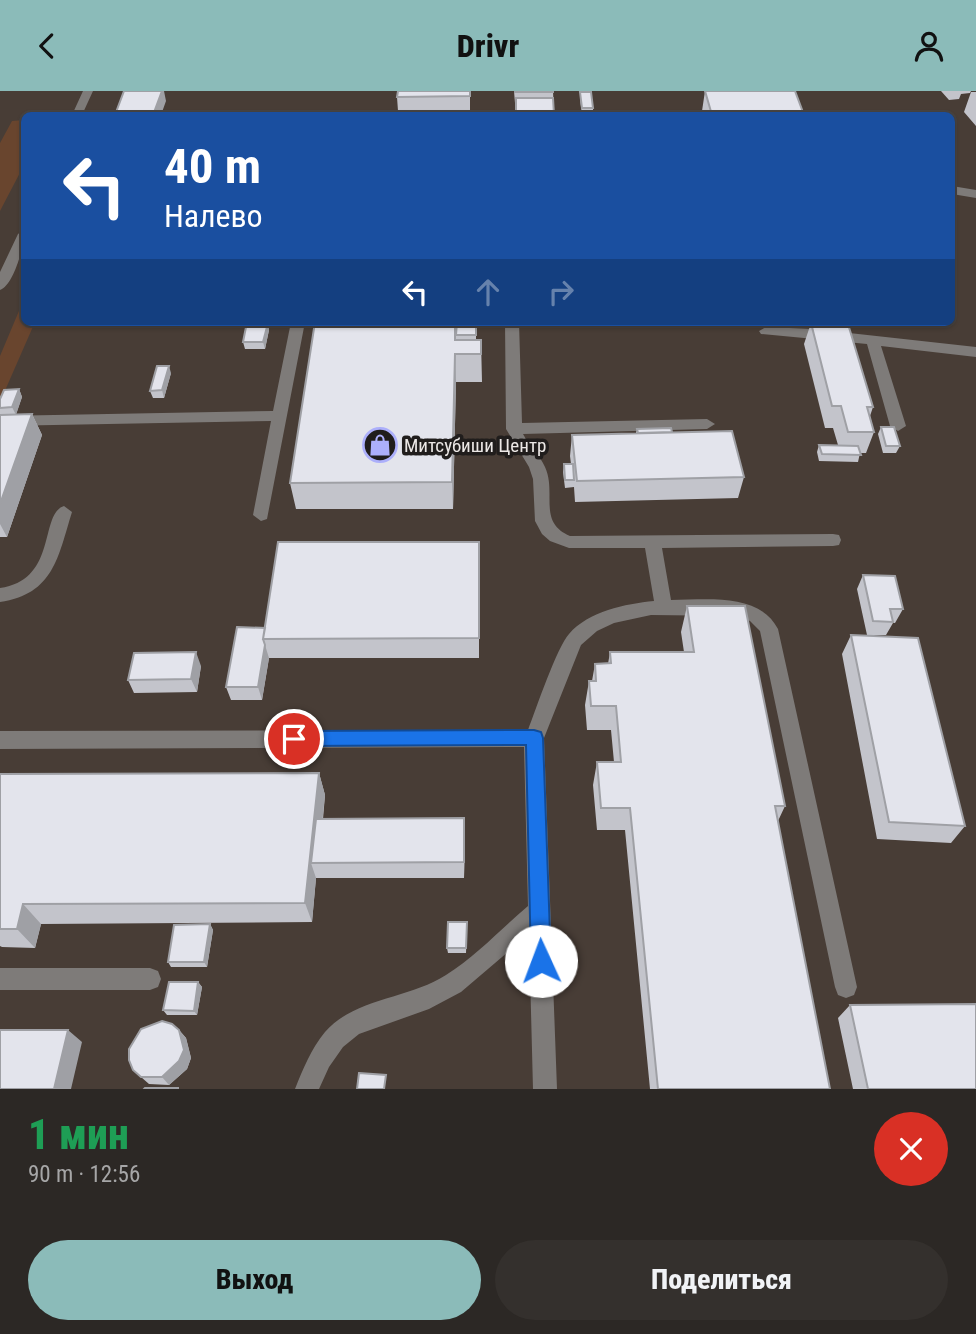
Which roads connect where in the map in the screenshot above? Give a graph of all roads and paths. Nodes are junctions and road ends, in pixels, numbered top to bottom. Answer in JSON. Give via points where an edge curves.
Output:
{"nodes":[{"id":1,"x":88,"y":91,"type":"edge"},
{"id":2,"x":78,"y":112,"type":"edge"},
{"id":3,"x":955,"y":190,"type":"edge"},
{"id":4,"x":976,"y":194,"type":"edge"},
{"id":5,"x":21,"y":240,"type":"edge"},
{"id":6,"x":0,"y":286,"type":"edge"},
{"id":7,"x":297,"y":326,"type":"edge"},
{"id":8,"x":512,"y":326,"type":"edge"},
{"id":9,"x":766,"y":331,"type":"dead end"},
{"id":10,"x":873,"y":341,"type":"junction"},
{"id":11,"x":976,"y":352,"type":"edge"},
{"id":12,"x":280,"y":417,"type":"junction"},
{"id":13,"x":0,"y":421,"type":"edge"},
{"id":14,"x":707,"y":424,"type":"dead end"},
{"id":15,"x":898,"y":426,"type":"dead end"},
{"id":16,"x":514,"y":429,"type":"junction"},
{"id":17,"x":64,"y":512,"type":"dead end"},
{"id":18,"x":261,"y":515,"type":"dead end"},
{"id":19,"x":833,"y":540,"type":"dead end"},
{"id":20,"x":653,"y":542,"type":"junction"},
{"id":21,"x":0,"y":595,"type":"edge"},
{"id":22,"x":664,"y":610,"type":"junction"},
{"id":23,"x":534,"y":738,"type":"junction"},
{"id":24,"x":0,"y":740,"type":"edge"},
{"id":25,"x":540,"y":909,"type":"junction"},
{"id":26,"x":0,"y":979,"type":"edge"},
{"id":27,"x":150,"y":979,"type":"dead end"},
{"id":28,"x":846,"y":987,"type":"dead end"},
{"id":29,"x":307,"y":1089,"type":"edge"},
{"id":30,"x":545,"y":1089,"type":"edge"}],
"edges":[{"from":1,"to":2,"type":"street"},
{"from":3,"to":4,"type":"street"},
{"from":5,"to":6,"type":"street"},
{"from":7,"to":12,"type":"street"},
{"from":8,"to":16,"type":"street"},
{"from":9,"to":10,"type":"street"},
{"from":10,"to":11,"type":"street"},
{"from":10,"to":15,"type":"street"},
{"from":12,"to":13,"type":"street"},
{"from":12,"to":18,"type":"street"},
{"from":14,"to":16,"type":"street"},
{"from":16,"to":20,"type":"street","via":[[537,468],[543,522],[556,539]]},
{"from":17,"to":21,"type":"street","via":[[38,579],[27,589]]},
{"from":19,"to":20,"type":"street"},
{"from":20,"to":22,"type":"street"},
{"from":22,"to":23,"type":"street","via":[[620,612],[585,628],[574,639]]},
{"from":22,"to":28,"type":"street","via":[[750,611],[769,629]]},
{"from":23,"to":24,"type":"street"},
{"from":23,"to":25,"type":"street"},
{"from":25,"to":29,"type":"street","via":[[454,983],[343,1029],[316,1064]]},
{"from":25,"to":30,"type":"street"},
{"from":26,"to":27,"type":"street"}]}
